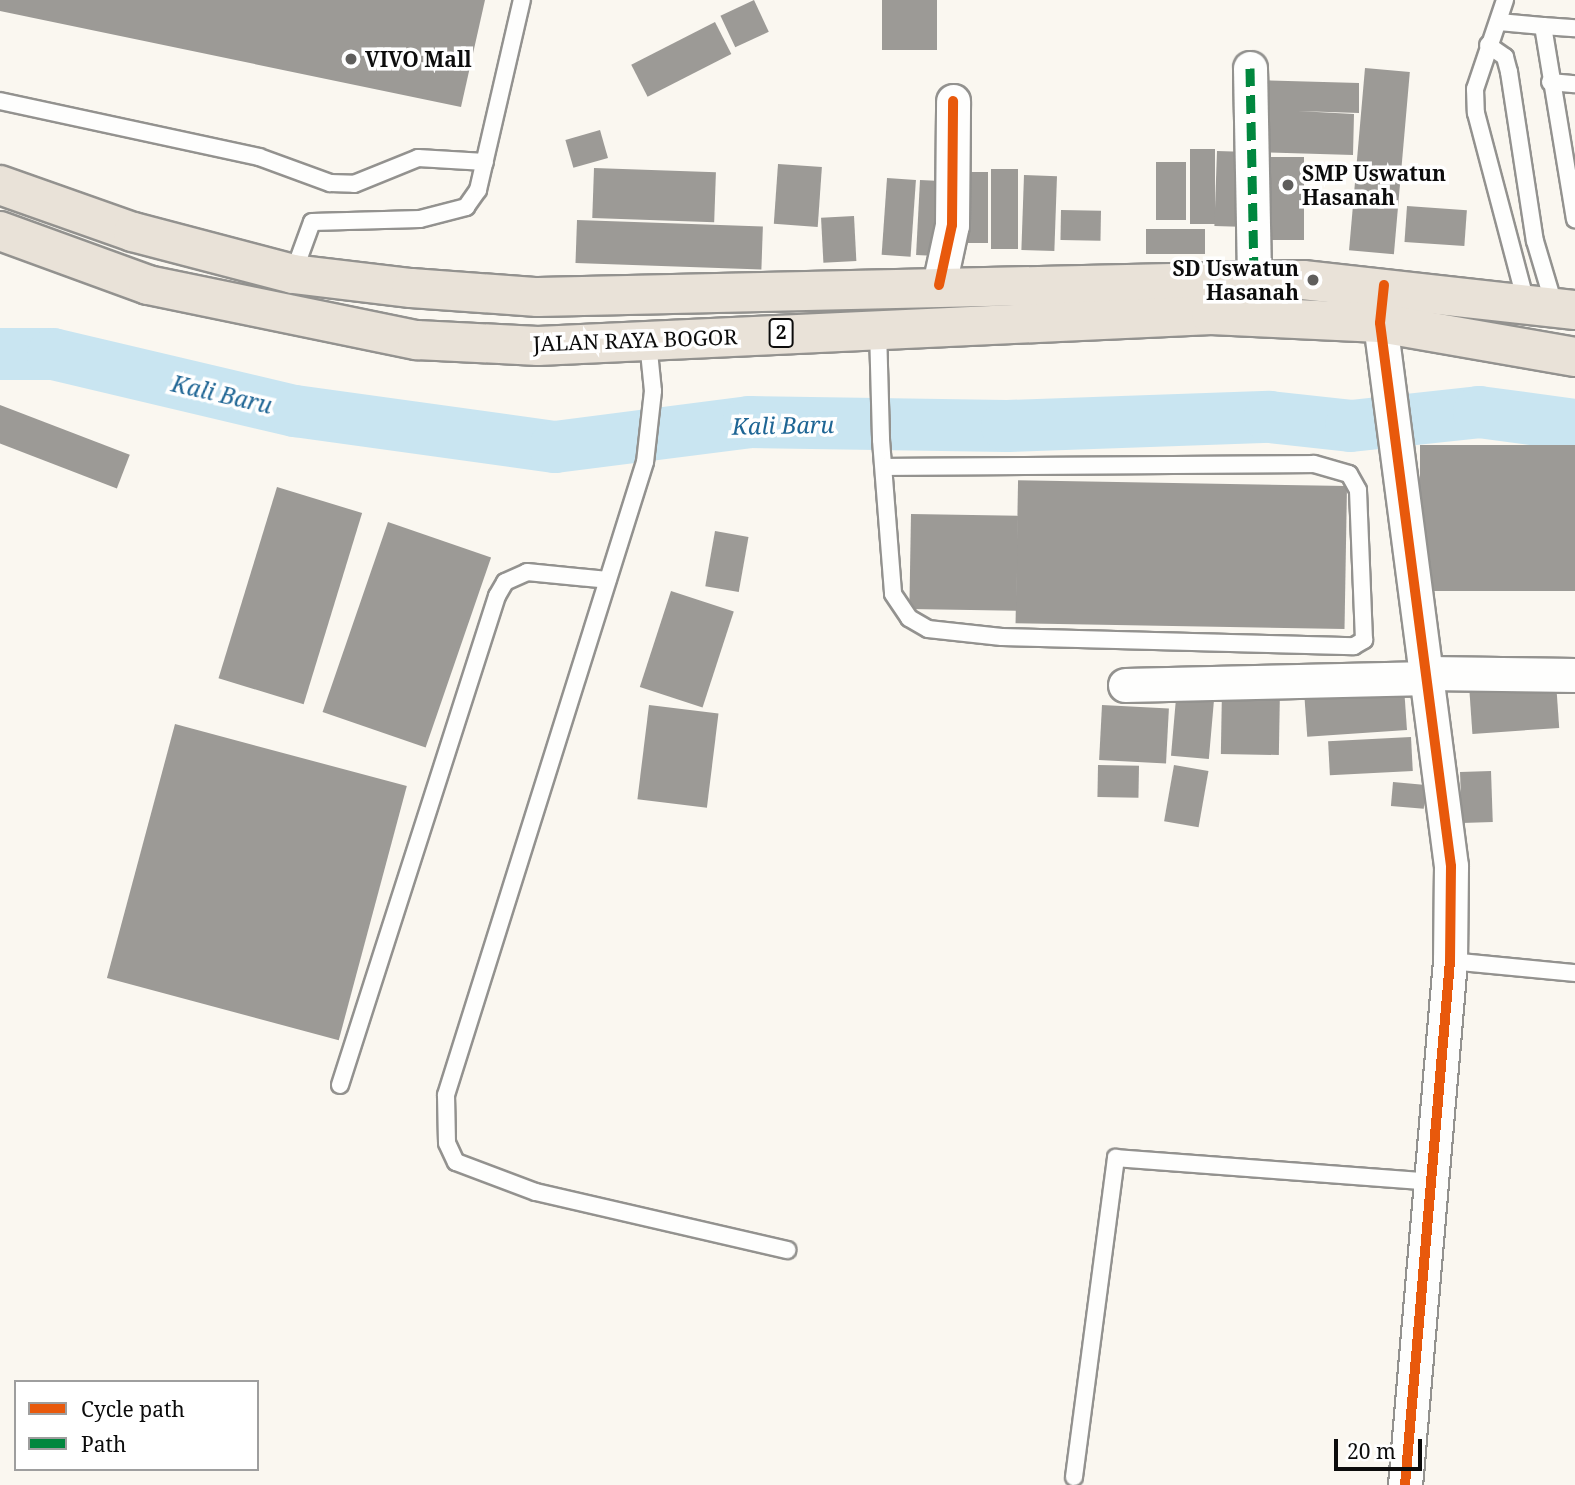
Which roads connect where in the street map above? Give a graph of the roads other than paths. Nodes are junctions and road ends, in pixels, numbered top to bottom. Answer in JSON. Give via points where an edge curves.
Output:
{"nodes":[{"id":1,"x":522,"y":0,"type":"edge"},
{"id":2,"x":1505,"y":0,"type":"edge"},
{"id":3,"x":1499,"y":22,"type":"junction"},
{"id":4,"x":1543,"y":26,"type":"junction"},
{"id":5,"x":1575,"y":28,"type":"edge"},
{"id":6,"x":1488,"y":44,"type":"junction"},
{"id":7,"x":1250,"y":68,"type":"dead end"},
{"id":8,"x":1550,"y":82,"type":"junction"},
{"id":9,"x":1575,"y":84,"type":"edge"},
{"id":10,"x":0,"y":101,"type":"edge"},
{"id":11,"x":953,"y":101,"type":"dead end"},
{"id":12,"x":1567,"y":138,"type":"edge"},
{"id":13,"x":485,"y":162,"type":"junction"},
{"id":14,"x":0,"y":186,"type":"edge"},
{"id":15,"x":1575,"y":219,"type":"edge"},
{"id":16,"x":0,"y":231,"type":"edge"},
{"id":17,"x":293,"y":274,"type":"junction"},
{"id":18,"x":1254,"y":280,"type":"junction"},
{"id":19,"x":939,"y":285,"type":"junction"},
{"id":20,"x":1384,"y":285,"type":"junction"},
{"id":21,"x":1552,"y":307,"type":"edge"},
{"id":22,"x":1380,"y":323,"type":"junction"},
{"id":23,"x":878,"y":327,"type":"junction"},
{"id":24,"x":648,"y":342,"type":"junction"},
{"id":25,"x":1575,"y":357,"type":"edge"},
{"id":26,"x":885,"y":467,"type":"junction"},
{"id":27,"x":608,"y":580,"type":"junction"},
{"id":28,"x":1429,"y":676,"type":"junction"},
{"id":29,"x":1575,"y":676,"type":"edge"},
{"id":30,"x":1125,"y":685,"type":"dead end"},
{"id":31,"x":1450,"y":961,"type":"junction"},
{"id":32,"x":1575,"y":973,"type":"edge"},
{"id":33,"x":340,"y":1085,"type":"dead end"},
{"id":34,"x":1433,"y":1182,"type":"junction"},
{"id":35,"x":787,"y":1250,"type":"dead end"},
{"id":36,"x":1074,"y":1477,"type":"dead end"},
{"id":37,"x":1405,"y":1485,"type":"edge"}],
"edges":[{"from":1,"to":13,"type":"lane"},
{"from":2,"to":3,"type":"lane"},
{"from":3,"to":4,"type":"lane"},
{"from":3,"to":6,"type":"lane"},
{"from":4,"to":5,"type":"lane"},
{"from":4,"to":8,"type":"lane"},
{"from":6,"to":21,"type":"lane","via":[[1505,57],[1535,242]]},
{"from":6,"to":21,"type":"lane","via":[[1475,89],[1476,113]]},
{"from":7,"to":18,"type":"street"},
{"from":8,"to":9,"type":"lane"},
{"from":8,"to":12,"type":"lane"},
{"from":10,"to":13,"type":"lane","via":[[259,157],[330,183],[354,184],[418,158]]},
{"from":11,"to":19,"type":"street","via":[[952,226]]},
{"from":12,"to":15,"type":"lane"},
{"from":13,"to":17,"type":"lane","via":[[478,190],[456,213],[371,224],[312,222]]},
{"from":14,"to":17,"type":"highway","name":"JALAN RAYA BOGOR","number":"2","via":[[133,232]]},
{"from":16,"to":24,"type":"highway","name":"JALAN RAYA BOGOR","number":"2","via":[[148,285],[286,318],[417,340],[538,346]]},
{"from":17,"to":19,"type":"highway","name":"JALAN RAYA BOGOR","number":"2","via":[[538,297]]},
{"from":18,"to":19,"type":"highway","name":"JALAN RAYA BOGOR","number":"2"},
{"from":18,"to":20,"type":"highway","name":"JALAN RAYA BOGOR","number":"2"},
{"from":20,"to":21,"type":"highway","name":"JALAN RAYA BOGOR","number":"2"},
{"from":20,"to":22,"type":"street"},
{"from":22,"to":23,"type":"highway","name":"JALAN RAYA BOGOR","number":"2","via":[[1211,315]]},
{"from":22,"to":25,"type":"highway","name":"JALAN RAYA BOGOR","number":"2"},
{"from":22,"to":28,"type":"street"},
{"from":23,"to":24,"type":"highway","name":"JALAN RAYA BOGOR","number":"2"},
{"from":23,"to":26,"type":"lane"},
{"from":24,"to":27,"type":"lane","via":[[653,391],[645,462]]},
{"from":26,"to":26,"type":"lane","via":[[893,594],[909,618],[928,629],[1259,644],[1354,646],[1364,640],[1358,490],[1349,474],[1313,464]]},
{"from":27,"to":33,"type":"lane","via":[[527,572],[505,582],[497,596]]},
{"from":27,"to":35,"type":"lane","via":[[446,1095],[447,1143],[456,1162],[536,1192]]},
{"from":28,"to":29,"type":"street"},
{"from":28,"to":30,"type":"street"},
{"from":28,"to":31,"type":"street","via":[[1451,866]]},
{"from":31,"to":32,"type":"lane"},
{"from":31,"to":34,"type":"street"},
{"from":34,"to":36,"type":"lane","via":[[1116,1158]]},
{"from":34,"to":37,"type":"street"}]}
